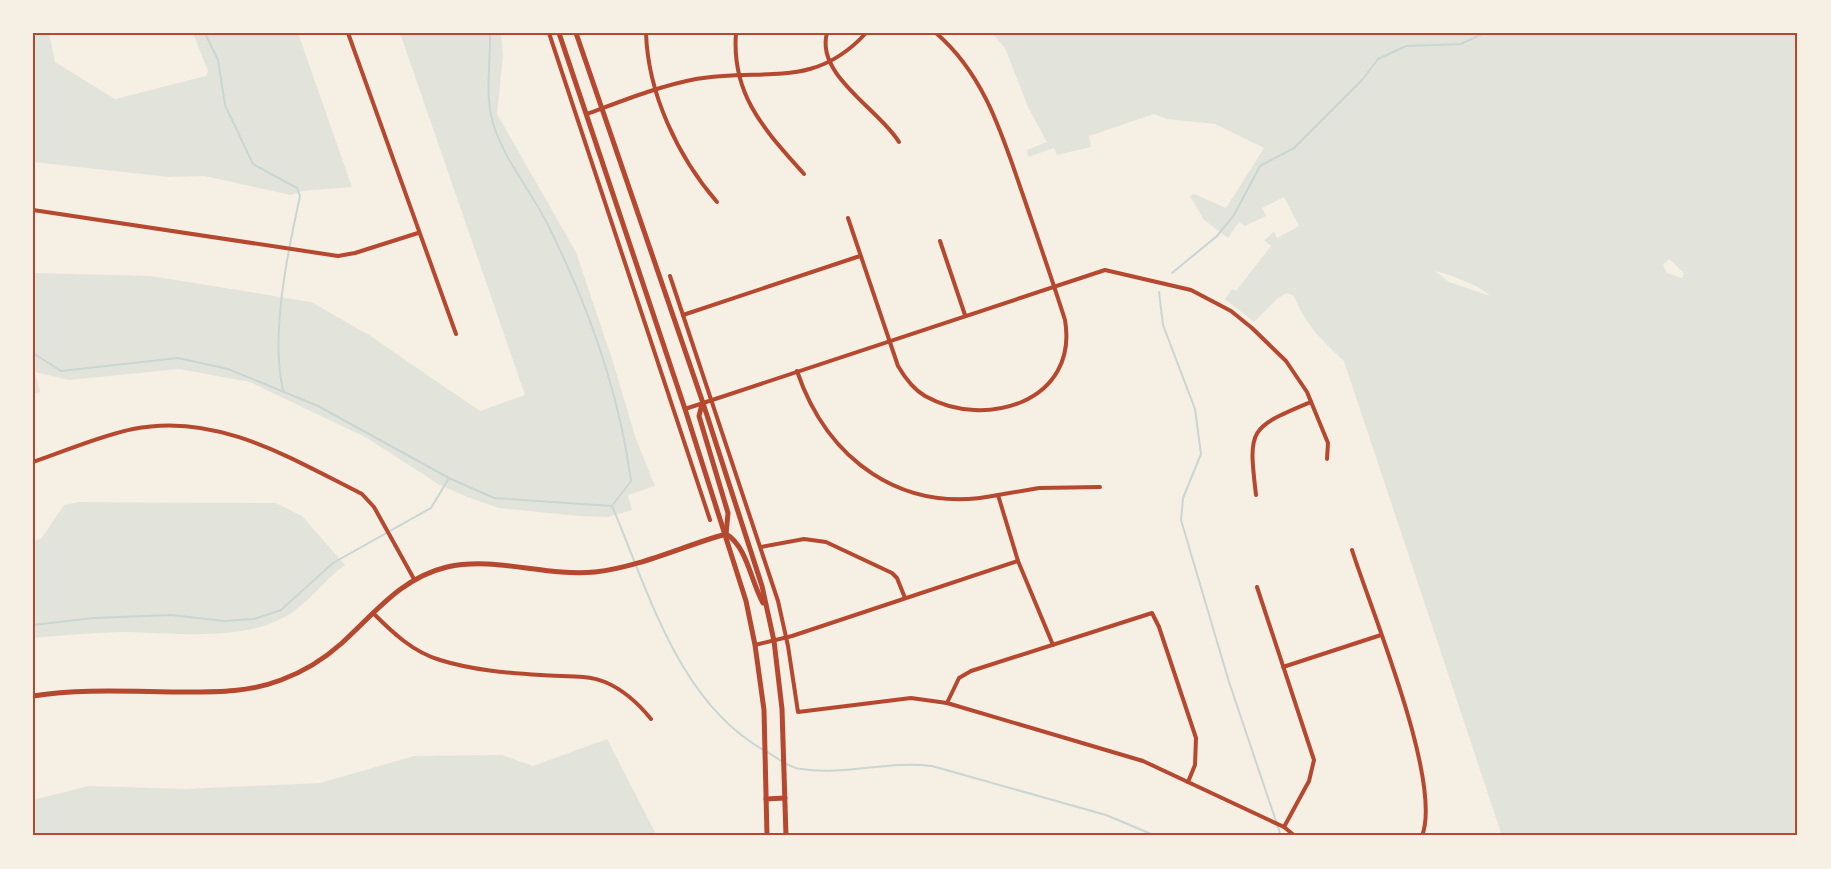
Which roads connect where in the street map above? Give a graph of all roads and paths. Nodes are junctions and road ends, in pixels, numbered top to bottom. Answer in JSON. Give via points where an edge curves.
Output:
{"nodes":[{"id":1,"x":348,"y":33,"type":"edge"},
{"id":2,"x":549,"y":33,"type":"edge"},
{"id":3,"x":560,"y":33,"type":"edge"},
{"id":4,"x":576,"y":33,"type":"edge"},
{"id":5,"x":646,"y":33,"type":"edge"},
{"id":6,"x":736,"y":33,"type":"edge"},
{"id":7,"x":827,"y":33,"type":"edge"},
{"id":8,"x":866,"y":33,"type":"edge"},
{"id":9,"x":936,"y":33,"type":"edge"},
{"id":10,"x":830,"y":62,"type":"junction"},
{"id":11,"x":739,"y":76,"type":"junction"},
{"id":12,"x":657,"y":90,"type":"junction"},
{"id":13,"x":602,"y":109,"type":"junction"},
{"id":14,"x":587,"y":114,"type":"junction"},
{"id":15,"x":899,"y":142,"type":"dead end"},
{"id":16,"x":613,"y":144,"type":"junction"},
{"id":17,"x":598,"y":148,"type":"junction"},
{"id":18,"x":588,"y":152,"type":"junction"},
{"id":19,"x":804,"y":174,"type":"dead end"},
{"id":20,"x":717,"y":202,"type":"dead end"},
{"id":21,"x":33,"y":210,"type":"edge"},
{"id":22,"x":848,"y":218,"type":"dead end"},
{"id":23,"x":418,"y":233,"type":"junction"},
{"id":24,"x":940,"y":241,"type":"dead end"},
{"id":25,"x":860,"y":256,"type":"junction"},
{"id":26,"x":670,"y":276,"type":"dead end"},
{"id":27,"x":1054,"y":285,"type":"junction"},
{"id":28,"x":683,"y":315,"type":"junction"},
{"id":29,"x":965,"y":315,"type":"junction"},
{"id":30,"x":456,"y":334,"type":"dead end"},
{"id":31,"x":888,"y":340,"type":"junction"},
{"id":32,"x":797,"y":371,"type":"junction"},
{"id":33,"x":711,"y":400,"type":"junction"},
{"id":34,"x":1311,"y":402,"type":"junction"},
{"id":35,"x":703,"y":403,"type":"junction"},
{"id":36,"x":686,"y":409,"type":"junction"},
{"id":37,"x":1328,"y":459,"type":"dead end"},
{"id":38,"x":33,"y":462,"type":"edge"},
{"id":39,"x":708,"y":481,"type":"junction"},
{"id":40,"x":698,"y":484,"type":"junction"},
{"id":41,"x":1100,"y":487,"type":"dead end"},
{"id":42,"x":998,"y":495,"type":"junction"},
{"id":43,"x":1256,"y":495,"type":"dead end"},
{"id":44,"x":710,"y":520,"type":"dead end"},
{"id":45,"x":726,"y":534,"type":"junction"},
{"id":46,"x":761,"y":548,"type":"junction"},
{"id":47,"x":1352,"y":550,"type":"dead end"},
{"id":48,"x":1018,"y":561,"type":"junction"},
{"id":49,"x":414,"y":579,"type":"junction"},
{"id":50,"x":1257,"y":587,"type":"dead end"},
{"id":51,"x":905,"y":598,"type":"junction"},
{"id":52,"x":767,"y":610,"type":"junction"},
{"id":53,"x":373,"y":613,"type":"junction"},
{"id":54,"x":1381,"y":635,"type":"junction"},
{"id":55,"x":786,"y":637,"type":"junction"},
{"id":56,"x":774,"y":641,"type":"junction"},
{"id":57,"x":755,"y":645,"type":"junction"},
{"id":58,"x":1053,"y":645,"type":"junction"},
{"id":59,"x":1283,"y":667,"type":"junction"},
{"id":60,"x":33,"y":696,"type":"edge"},
{"id":61,"x":947,"y":704,"type":"junction"},
{"id":62,"x":651,"y":719,"type":"dead end"},
{"id":63,"x":1188,"y":782,"type":"junction"},
{"id":64,"x":785,"y":798,"type":"junction"},
{"id":65,"x":766,"y":799,"type":"junction"},
{"id":66,"x":1283,"y":826,"type":"junction"},
{"id":67,"x":767,"y":836,"type":"edge"},
{"id":68,"x":786,"y":836,"type":"edge"},
{"id":69,"x":941,"y":836,"type":"edge"},
{"id":70,"x":949,"y":836,"type":"edge"},
{"id":71,"x":1295,"y":836,"type":"edge"},
{"id":72,"x":1422,"y":836,"type":"edge"}],
"edges":[{"from":1,"to":23,"type":"street"},
{"from":2,"to":18,"type":"street"},
{"from":3,"to":14,"type":"main road"},
{"from":4,"to":13,"type":"main road"},
{"from":5,"to":12,"type":"street"},
{"from":6,"to":11,"type":"street"},
{"from":7,"to":10,"type":"street"},
{"from":8,"to":10,"type":"street"},
{"from":9,"to":27,"type":"street","via":[[965,64],[992,108]]},
{"from":10,"to":11,"type":"street","via":[[797,73]]},
{"from":10,"to":15,"type":"street","via":[[841,80],[891,129]]},
{"from":11,"to":12,"type":"street","via":[[698,78]]},
{"from":11,"to":19,"type":"street","via":[[762,127]]},
{"from":12,"to":13,"type":"street"},
{"from":12,"to":20,"type":"street","via":[[679,148]]},
{"from":13,"to":14,"type":"street"},
{"from":13,"to":16,"type":"main road"},
{"from":14,"to":17,"type":"main road"},
{"from":16,"to":17,"type":"main road"},
{"from":16,"to":35,"type":"main road"},
{"from":17,"to":18,"type":"street"},
{"from":17,"to":36,"type":"main road"},
{"from":18,"to":40,"type":"street"},
{"from":21,"to":23,"type":"street","via":[[338,256]]},
{"from":22,"to":25,"type":"street"},
{"from":23,"to":30,"type":"street"},
{"from":24,"to":29,"type":"street"},
{"from":25,"to":28,"type":"street"},
{"from":25,"to":31,"type":"street"},
{"from":26,"to":28,"type":"street"},
{"from":27,"to":29,"type":"street"},
{"from":27,"to":31,"type":"street","via":[[1067,334],[1064,363],[1048,387],[1021,403],[1002,408],[942,404],[908,382],[897,366]]},
{"from":27,"to":34,"type":"street","via":[[1105,270],[1179,287],[1211,300],[1232,311],[1275,350]]},
{"from":28,"to":33,"type":"street"},
{"from":29,"to":31,"type":"street"},
{"from":31,"to":32,"type":"street"},
{"from":32,"to":33,"type":"street"},
{"from":32,"to":42,"type":"street","via":[[806,397],[826,431],[856,463],[875,475],[933,498],[964,501]]},
{"from":33,"to":35,"type":"street"},
{"from":33,"to":46,"type":"street"},
{"from":34,"to":37,"type":"street","via":[[1328,443]]},
{"from":34,"to":43,"type":"street","via":[[1262,425],[1256,432],[1251,452]]},
{"from":35,"to":36,"type":"street"},
{"from":35,"to":45,"type":"main road","via":[[699,416],[728,513]]},
{"from":35,"to":52,"type":"main road"},
{"from":36,"to":39,"type":"main road"},
{"from":38,"to":49,"type":"street","via":[[110,435],[154,426],[188,425],[233,434],[362,494],[374,507]]},
{"from":39,"to":40,"type":"street"},
{"from":39,"to":45,"type":"main road"},
{"from":40,"to":44,"type":"street"},
{"from":41,"to":42,"type":"street","via":[[1039,488]]},
{"from":42,"to":48,"type":"street"},
{"from":45,"to":49,"type":"main road","via":[[594,572],[480,563],[445,567]]},
{"from":45,"to":52,"type":"main road","via":[[736,542]]},
{"from":45,"to":57,"type":"main road"},
{"from":46,"to":51,"type":"street","via":[[804,539],[826,542],[892,573]]},
{"from":46,"to":55,"type":"street"},
{"from":47,"to":54,"type":"street"},
{"from":48,"to":51,"type":"street"},
{"from":48,"to":58,"type":"street"},
{"from":49,"to":53,"type":"main road"},
{"from":50,"to":59,"type":"street"},
{"from":51,"to":55,"type":"street"},
{"from":52,"to":56,"type":"main road"},
{"from":53,"to":60,"type":"main road","via":[[322,659],[279,681],[257,687],[222,692]]},
{"from":53,"to":62,"type":"street","via":[[414,649],[439,660],[507,673],[603,682],[631,698]]},
{"from":54,"to":59,"type":"street"},
{"from":54,"to":72,"type":"street","via":[[1418,753],[1427,806]]},
{"from":55,"to":56,"type":"street"},
{"from":55,"to":61,"type":"street","via":[[798,712],[911,698]]},
{"from":56,"to":57,"type":"street"},
{"from":56,"to":64,"type":"main road"},
{"from":57,"to":65,"type":"main road","via":[[764,710]]},
{"from":58,"to":61,"type":"street","via":[[963,674],[951,690]]},
{"from":58,"to":63,"type":"street","via":[[1152,613],[1196,738],[1195,765]]},
{"from":59,"to":66,"type":"street","via":[[1314,760],[1309,781]]},
{"from":61,"to":63,"type":"street","via":[[1143,761]]},
{"from":63,"to":66,"type":"street"},
{"from":64,"to":65,"type":"main road"},
{"from":64,"to":68,"type":"main road"},
{"from":65,"to":67,"type":"main road"},
{"from":66,"to":71,"type":"street"},
{"from":69,"to":70,"type":"street"}]}
